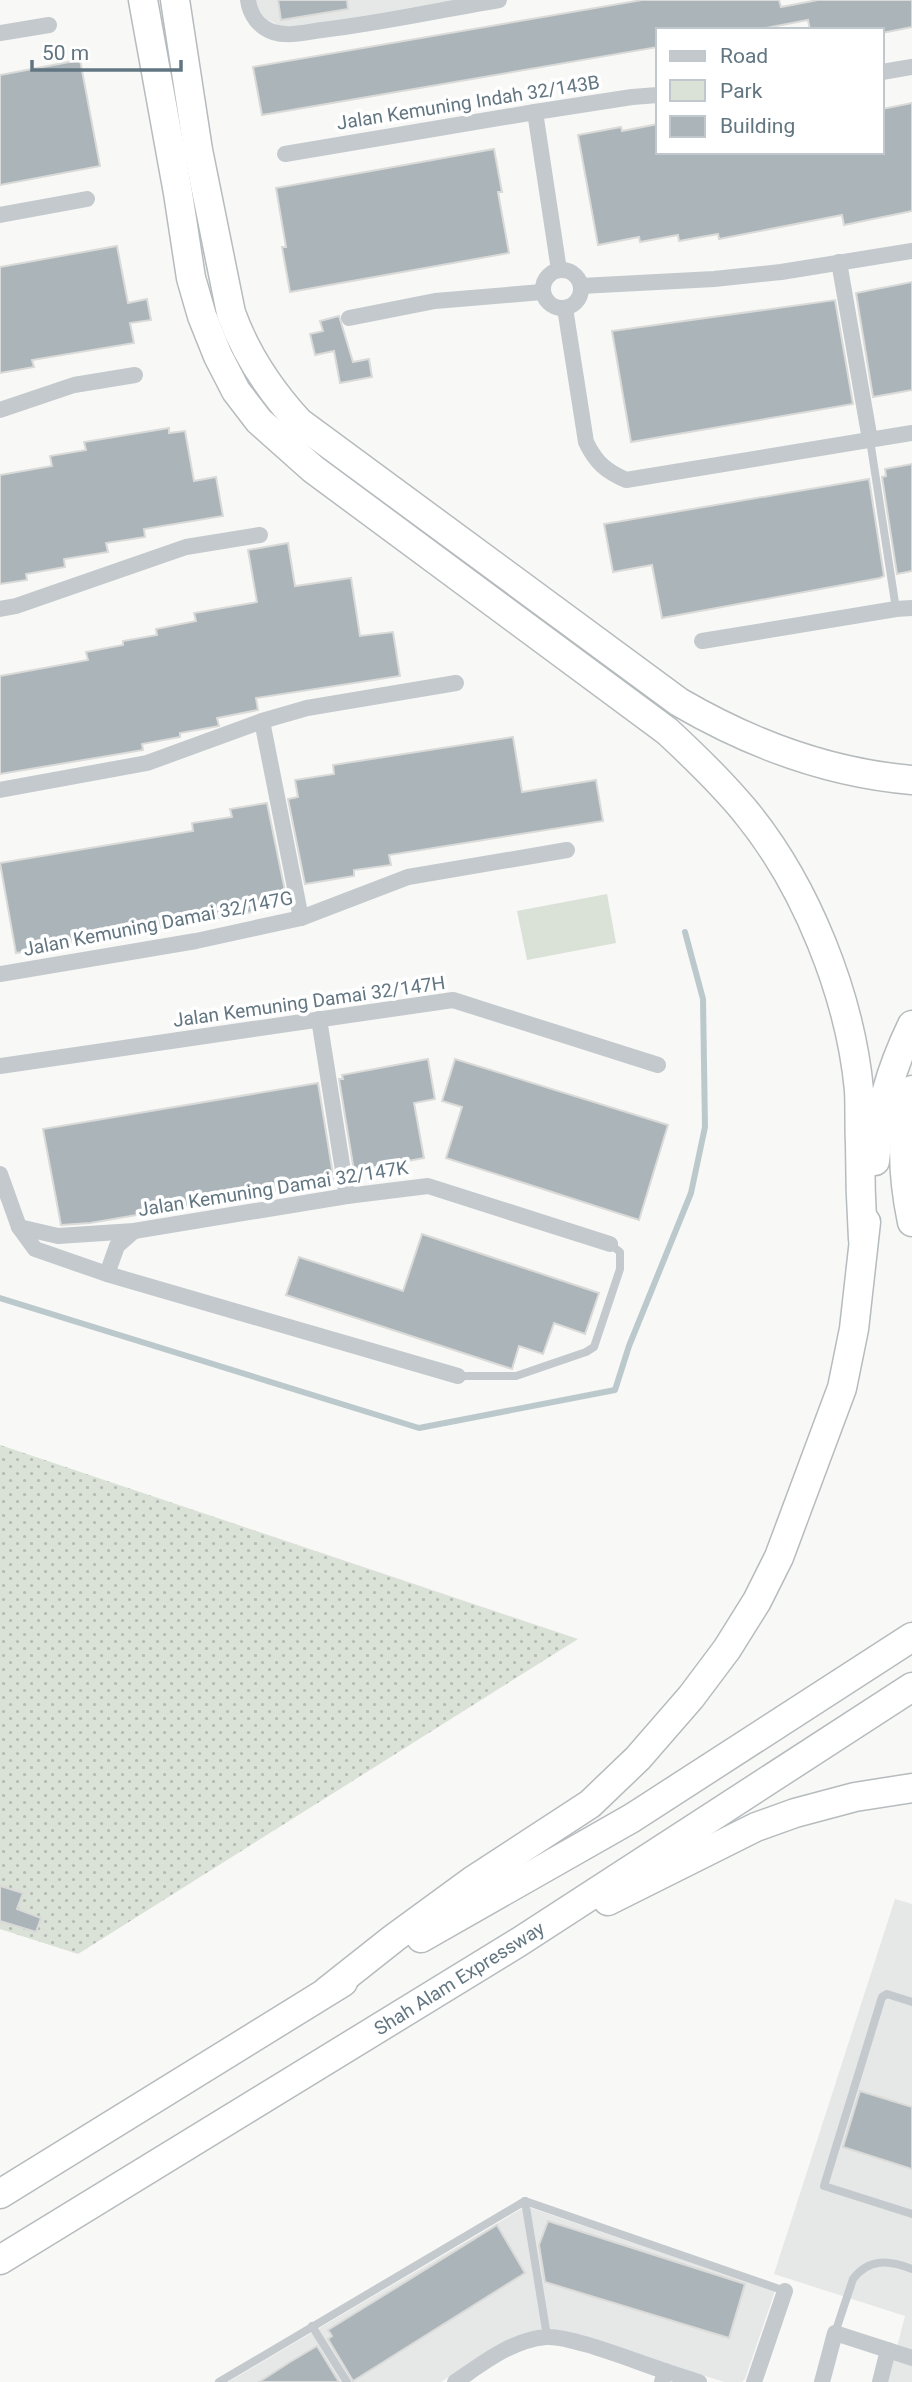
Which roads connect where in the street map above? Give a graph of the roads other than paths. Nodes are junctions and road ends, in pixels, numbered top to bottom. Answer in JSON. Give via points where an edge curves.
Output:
{"nodes":[{"id":1,"x":143,"y":0,"type":"edge"},
{"id":2,"x":175,"y":0,"type":"edge"},
{"id":3,"x":248,"y":0,"type":"edge"},
{"id":4,"x":499,"y":0,"type":"edge"},
{"id":5,"x":49,"y":25,"type":"dead end"},
{"id":6,"x":0,"y":33,"type":"edge"},
{"id":7,"x":912,"y":67,"type":"edge"},
{"id":8,"x":884,"y":72,"type":"edge"},
{"id":9,"x":656,"y":95,"type":"edge"},
{"id":10,"x":535,"y":112,"type":"junction"},
{"id":11,"x":285,"y":154,"type":"dead end"},
{"id":12,"x":87,"y":198,"type":"dead end"},
{"id":13,"x":0,"y":215,"type":"edge"},
{"id":14,"x":912,"y":251,"type":"edge"},
{"id":15,"x":839,"y":262,"type":"junction"},
{"id":16,"x":559,"y":270,"type":"junction"},
{"id":17,"x":581,"y":286,"type":"junction"},
{"id":18,"x":542,"y":292,"type":"junction"},
{"id":19,"x":565,"y":308,"type":"junction"},
{"id":20,"x":349,"y":318,"type":"dead end"},
{"id":21,"x":135,"y":375,"type":"dead end"},
{"id":22,"x":0,"y":410,"type":"edge"},
{"id":23,"x":912,"y":433,"type":"edge"},
{"id":24,"x":870,"y":440,"type":"junction"},
{"id":25,"x":260,"y":535,"type":"dead end"},
{"id":26,"x":904,"y":608,"type":"edge"},
{"id":27,"x":0,"y":609,"type":"edge"},
{"id":28,"x":702,"y":641,"type":"dead end"},
{"id":29,"x":456,"y":682,"type":"dead end"},
{"id":30,"x":262,"y":721,"type":"junction"},
{"id":31,"x":912,"y":780,"type":"edge"},
{"id":32,"x":0,"y":790,"type":"edge"},
{"id":33,"x":567,"y":850,"type":"dead end"},
{"id":34,"x":301,"y":918,"type":"junction"},
{"id":35,"x":0,"y":974,"type":"edge"},
{"id":36,"x":318,"y":1019,"type":"junction"},
{"id":37,"x":912,"y":1025,"type":"edge"},
{"id":38,"x":658,"y":1065,"type":"dead end"},
{"id":39,"x":0,"y":1066,"type":"edge"},
{"id":40,"x":912,"y":1090,"type":"edge"},
{"id":41,"x":0,"y":1174,"type":"edge"},
{"id":42,"x":347,"y":1196,"type":"junction"},
{"id":43,"x":912,"y":1223,"type":"edge"},
{"id":44,"x":19,"y":1227,"type":"junction"},
{"id":45,"x":134,"y":1231,"type":"junction"},
{"id":46,"x":863,"y":1239,"type":"junction"},
{"id":47,"x":610,"y":1244,"type":"joint"},
{"id":48,"x":107,"y":1274,"type":"junction"},
{"id":49,"x":458,"y":1376,"type":"joint"},
{"id":50,"x":912,"y":1637,"type":"edge"},
{"id":51,"x":912,"y":1687,"type":"edge"},
{"id":52,"x":912,"y":1788,"type":"edge"},
{"id":53,"x":519,"y":1942,"type":"junction"},
{"id":54,"x":327,"y":1991,"type":"junction"},
{"id":55,"x":912,"y":2002,"type":"edge"},
{"id":56,"x":0,"y":2194,"type":"edge"},
{"id":57,"x":525,"y":2201,"type":"junction"},
{"id":58,"x":912,"y":2214,"type":"edge"},
{"id":59,"x":0,"y":2260,"type":"edge"},
{"id":60,"x":912,"y":2269,"type":"edge"},
{"id":61,"x":785,"y":2291,"type":"joint"},
{"id":62,"x":312,"y":2326,"type":"junction"},
{"id":63,"x":835,"y":2333,"type":"junction"},
{"id":64,"x":547,"y":2336,"type":"junction"},
{"id":65,"x":888,"y":2350,"type":"junction"},
{"id":66,"x":912,"y":2357,"type":"edge"},
{"id":67,"x":664,"y":2376,"type":"edge"},
{"id":68,"x":219,"y":2382,"type":"edge"},
{"id":69,"x":347,"y":2382,"type":"edge"},
{"id":70,"x":455,"y":2382,"type":"edge"},
{"id":71,"x":699,"y":2382,"type":"edge"},
{"id":72,"x":754,"y":2382,"type":"edge"},
{"id":73,"x":822,"y":2382,"type":"edge"},
{"id":74,"x":880,"y":2382,"type":"edge"}],
"edges":[{"from":1,"to":46,"type":"highway","via":[[191,278],[202,316],[236,391],[259,421],[313,469],[667,731],[747,813],[805,906],[841,1001],[859,1089]]},
{"from":2,"to":31,"type":"highway","via":[[198,150],[231,313],[252,361],[299,422],[668,694],[718,724],[790,754],[853,772]]},
{"from":3,"to":4,"type":"street","via":[[249,10],[262,27],[288,34]]},
{"from":5,"to":6,"type":"street"},
{"from":7,"to":8,"type":"street"},
{"from":9,"to":10,"type":"street","name":"Jalan Kemuning Indah 32/143B"},
{"from":10,"to":11,"type":"street","name":"Jalan Kemuning Indah 32/143B"},
{"from":10,"to":16,"type":"street"},
{"from":12,"to":13,"type":"street"},
{"from":14,"to":15,"type":"street"},
{"from":15,"to":17,"type":"street","via":[[714,279]]},
{"from":15,"to":24,"type":"street"},
{"from":16,"to":17,"type":"street","via":[[576,275]]},
{"from":16,"to":18,"type":"street","via":[[544,280]]},
{"from":17,"to":19,"type":"street","via":[[575,303]]},
{"from":18,"to":19,"type":"street","via":[[553,306]]},
{"from":18,"to":20,"type":"street","via":[[435,302]]},
{"from":19,"to":24,"type":"street","via":[[586,442],[607,472],[626,480]]},
{"from":21,"to":22,"type":"street","via":[[74,385]]},
{"from":23,"to":24,"type":"street"},
{"from":24,"to":26,"type":"lane"},
{"from":25,"to":27,"type":"street","via":[[186,547]]},
{"from":26,"to":28,"type":"street"},
{"from":29,"to":30,"type":"street","via":[[307,708]]},
{"from":30,"to":32,"type":"street","via":[[147,763]]},
{"from":30,"to":34,"type":"street"},
{"from":33,"to":34,"type":"street","name":"Jalan Kemuning Damai 32/147G","via":[[408,877]]},
{"from":34,"to":35,"type":"street","name":"Jalan Kemuning Damai 32/147G"},
{"from":36,"to":38,"type":"street","name":"Jalan Kemuning Damai 32/147H","via":[[453,1000]]},
{"from":36,"to":39,"type":"street","name":"Jalan Kemuning Damai 32/147H"},
{"from":36,"to":42,"type":"street"},
{"from":37,"to":46,"type":"highway","via":[[898,1053],[879,1117]]},
{"from":40,"to":43,"type":"highway","via":[[904,1175]]},
{"from":41,"to":44,"type":"street"},
{"from":42,"to":45,"type":"street","name":"Jalan Kemuning Damai 32/147K"},
{"from":42,"to":47,"type":"street","name":"Jalan Kemuning Damai 32/147K","via":[[428,1185]]},
{"from":44,"to":45,"type":"street","name":"Jalan Kemuning Damai 32/147K","via":[[58,1236]]},
{"from":44,"to":48,"type":"street","via":[[35,1248]]},
{"from":45,"to":48,"type":"street","via":[[117,1246]]},
{"from":46,"to":54,"type":"highway","via":[[842,1388],[779,1557],[727,1649],[638,1758],[590,1804],[472,1881]]},
{"from":47,"to":49,"type":"lane","via":[[620,1252],[620,1269],[594,1347],[516,1376]]},
{"from":48,"to":49,"type":"street"},
{"from":50,"to":54,"type":"highway","via":[[632,1818]]},
{"from":51,"to":53,"type":"highway","name":"Shah Alam Expressway"},
{"from":52,"to":53,"type":"highway","via":[[855,1797],[756,1828]]},
{"from":53,"to":59,"type":"highway","name":"Shah Alam Expressway"},
{"from":54,"to":56,"type":"highway"},
{"from":55,"to":58,"type":"lane","via":[[887,1994],[882,1997],[824,2186]]},
{"from":57,"to":61,"type":"lane"},
{"from":57,"to":62,"type":"lane"},
{"from":57,"to":64,"type":"lane"},
{"from":60,"to":63,"type":"lane","via":[[875,2262],[858,2272]]},
{"from":61,"to":72,"type":"street"},
{"from":62,"to":68,"type":"lane"},
{"from":62,"to":69,"type":"lane"},
{"from":63,"to":65,"type":"street"},
{"from":63,"to":73,"type":"street"},
{"from":64,"to":67,"type":"street"},
{"from":64,"to":70,"type":"street","via":[[516,2344]]},
{"from":65,"to":66,"type":"street"},
{"from":65,"to":74,"type":"street"},
{"from":67,"to":71,"type":"street"}]}
